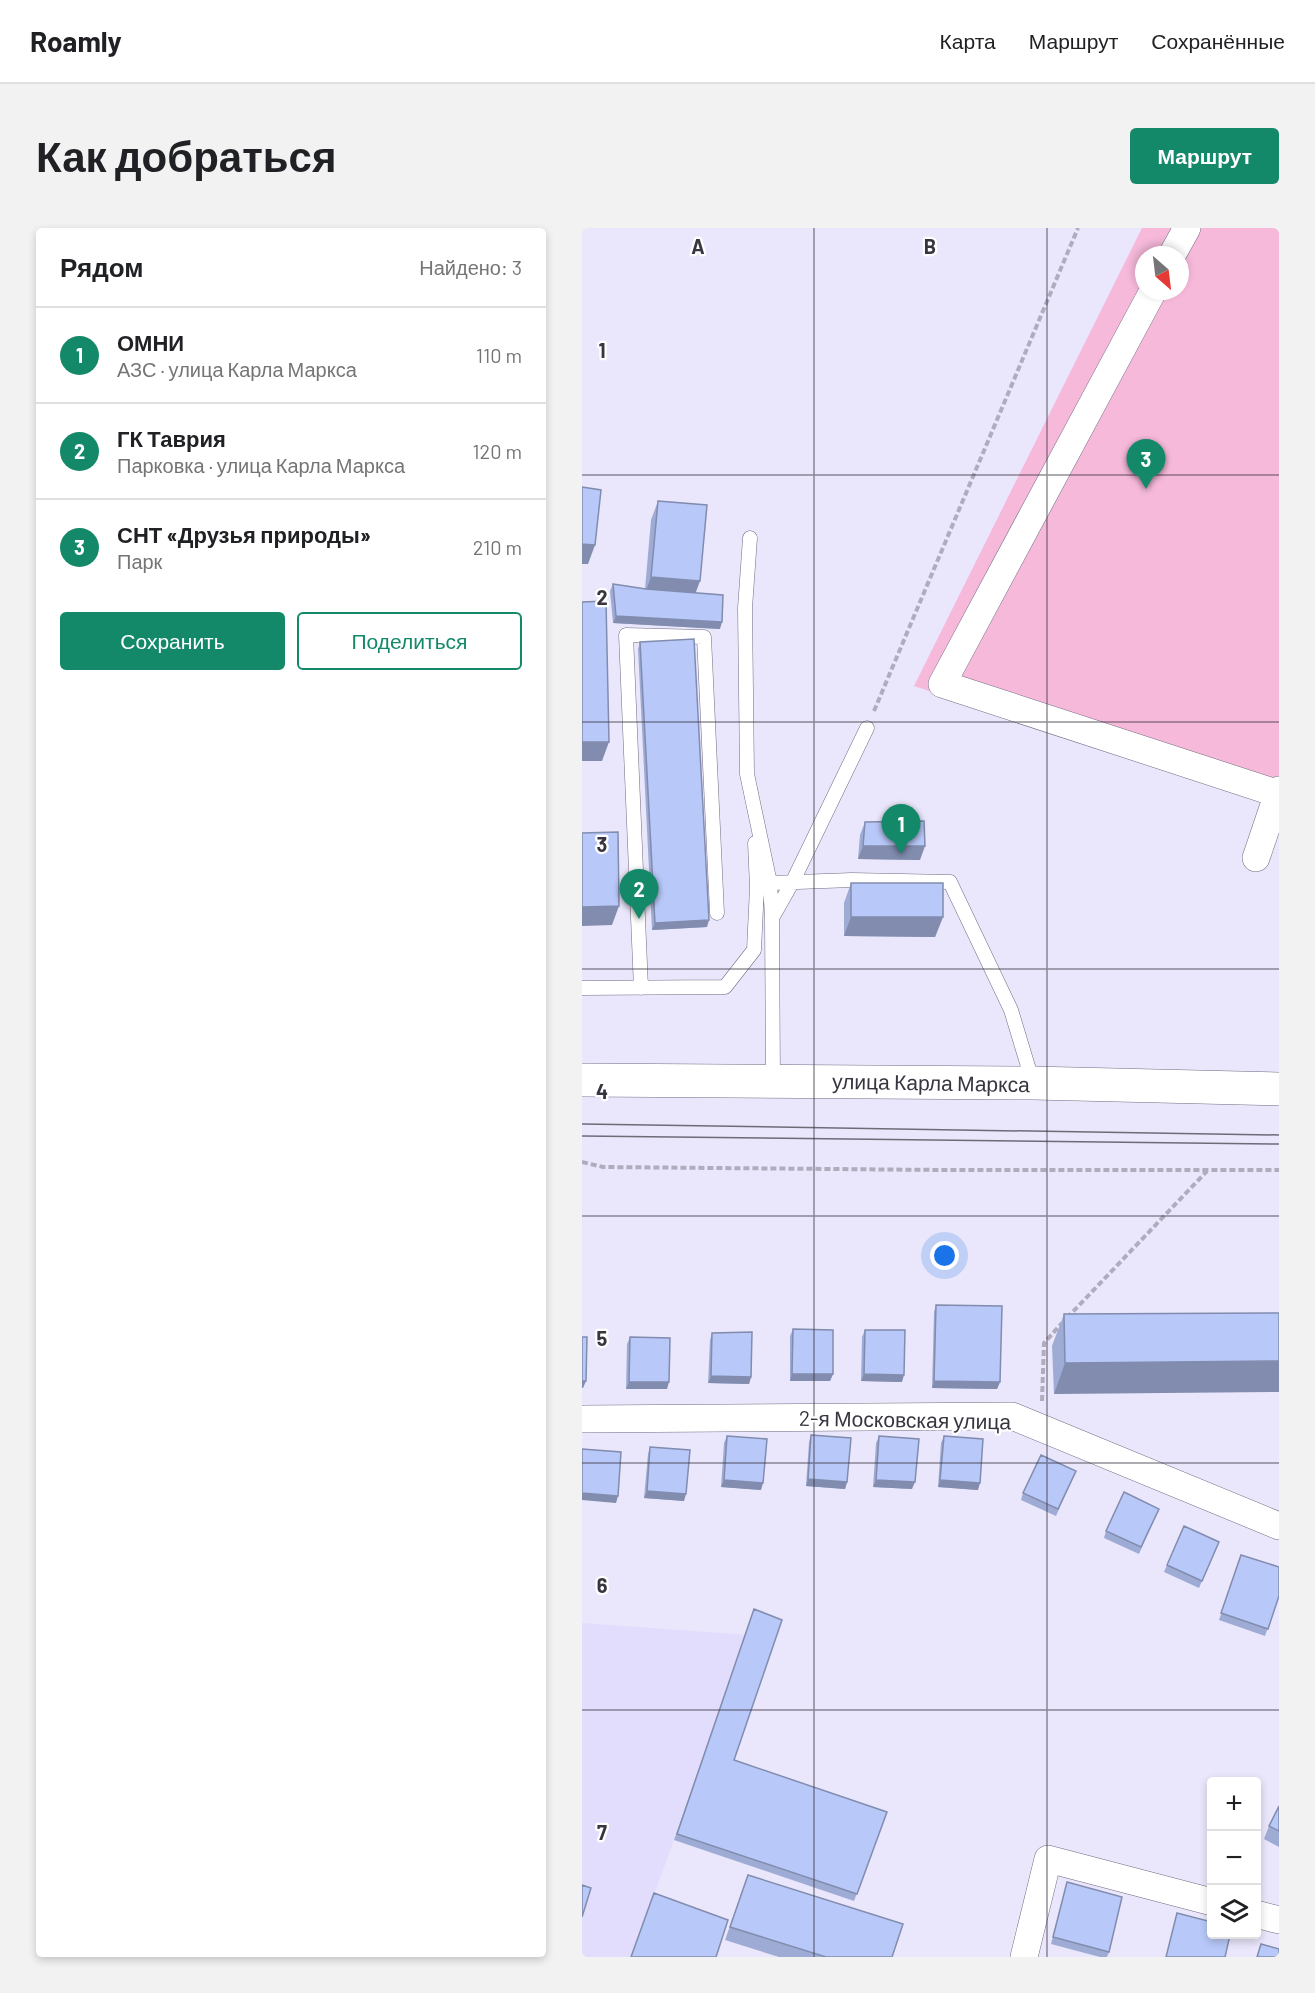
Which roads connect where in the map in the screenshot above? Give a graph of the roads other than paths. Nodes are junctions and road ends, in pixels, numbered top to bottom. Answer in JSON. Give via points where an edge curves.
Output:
{"nodes":[{"id":1,"x":1187,"y":228,"type":"edge"},
{"id":2,"x":1177,"y":246,"type":"edge"},
{"id":3,"x":1148,"y":300,"type":"edge"},
{"id":4,"x":750,"y":538,"type":"dead end"},
{"id":5,"x":867,"y":728,"type":"road end"},
{"id":6,"x":1278,"y":792,"type":"edge"},
{"id":7,"x":752,"y":802,"type":"junction"},
{"id":8,"x":1256,"y":858,"type":"dead end"},
{"id":9,"x":793,"y":881,"type":"junction"},
{"id":10,"x":770,"y":883,"type":"junction"},
{"id":11,"x":717,"y":913,"type":"dead end"},
{"id":12,"x":772,"y":918,"type":"junction"},
{"id":13,"x":582,"y":988,"type":"edge"},
{"id":14,"x":641,"y":988,"type":"junction"},
{"id":15,"x":582,"y":1080,"type":"edge"},
{"id":16,"x":773,"y":1081,"type":"junction"},
{"id":17,"x":1033,"y":1083,"type":"junction"},
{"id":18,"x":1279,"y":1089,"type":"edge"},
{"id":19,"x":582,"y":1419,"type":"edge"},
{"id":20,"x":1279,"y":1526,"type":"edge"},
{"id":21,"x":1207,"y":1901,"type":"edge"},
{"id":22,"x":1261,"y":1915,"type":"edge"},
{"id":23,"x":1279,"y":1920,"type":"edge"},
{"id":24,"x":1024,"y":1957,"type":"edge"}],
"edges":[{"from":1,"to":2,"type":"street"},
{"from":3,"to":6,"type":"street","via":[[942,684]]},
{"from":4,"to":7,"type":"lane","via":[[745,608],[747,774]]},
{"from":5,"to":9,"type":"lane"},
{"from":6,"to":8,"type":"street"},
{"from":7,"to":10,"type":"lane"},
{"from":7,"to":14,"type":"lane","via":[[758,887],[754,950],[725,987]]},
{"from":9,"to":10,"type":"lane"},
{"from":9,"to":12,"type":"lane"},
{"from":9,"to":17,"type":"lane","via":[[950,882],[1011,1010]]},
{"from":10,"to":12,"type":"lane"},
{"from":11,"to":14,"type":"lane","via":[[704,637],[626,635]]},
{"from":12,"to":16,"type":"lane"},
{"from":13,"to":14,"type":"lane"},
{"from":15,"to":16,"type":"street","name":"улица Карла Маркса"},
{"from":16,"to":17,"type":"street","name":"улица Карла Маркса"},
{"from":17,"to":18,"type":"street","name":"улица Карла Маркса"},
{"from":19,"to":20,"type":"street","name":"2-я Московская улица","via":[[1012,1416]]},
{"from":21,"to":24,"type":"street","via":[[1048,1859]]},
{"from":22,"to":23,"type":"street"}]}
